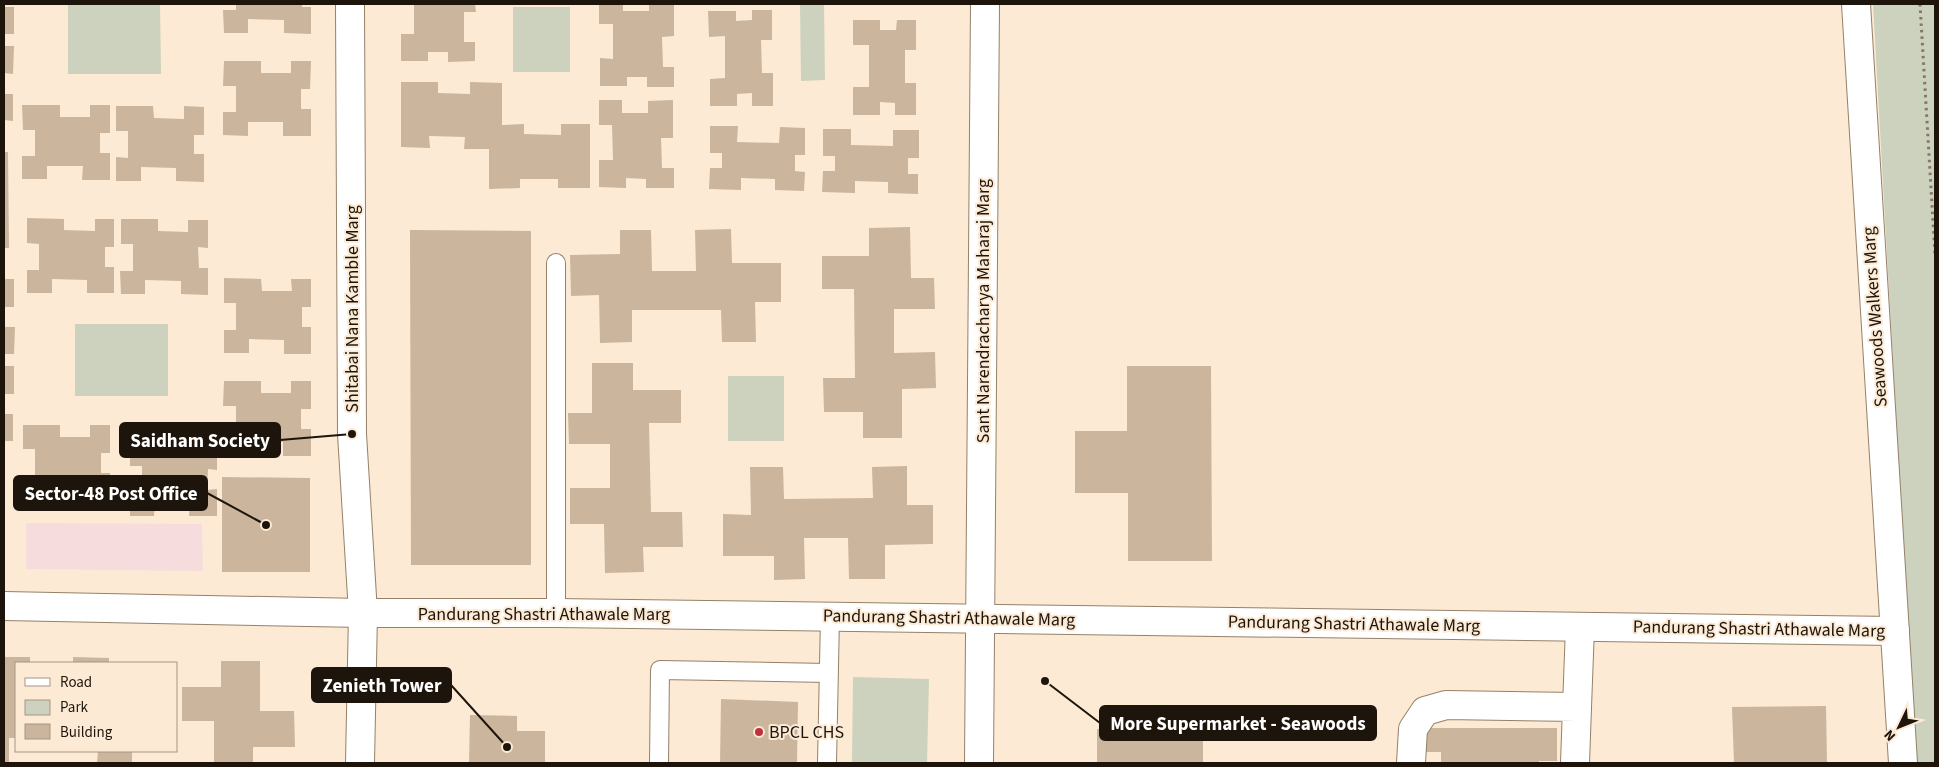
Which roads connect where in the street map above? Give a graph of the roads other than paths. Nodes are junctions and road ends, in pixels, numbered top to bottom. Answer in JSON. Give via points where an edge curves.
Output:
{"nodes":[{"id":1,"x":350,"y":4,"type":"edge"},
{"id":2,"x":985,"y":4,"type":"edge"},
{"id":3,"x":1856,"y":4,"type":"edge"},
{"id":4,"x":556,"y":263,"type":"dead end"},
{"id":5,"x":4,"y":606,"type":"edge"},
{"id":6,"x":363,"y":613,"type":"junction"},
{"id":7,"x":556,"y":613,"type":"junction"},
{"id":8,"x":830,"y":617,"type":"junction"},
{"id":9,"x":981,"y":619,"type":"junction"},
{"id":10,"x":1580,"y":627,"type":"junction"},
{"id":11,"x":1895,"y":631,"type":"junction"},
{"id":12,"x":828,"y":674,"type":"junction"},
{"id":13,"x":1577,"y":707,"type":"junction"},
{"id":14,"x":360,"y":763,"type":"edge"},
{"id":15,"x":659,"y":763,"type":"edge"},
{"id":16,"x":827,"y":763,"type":"edge"},
{"id":17,"x":979,"y":763,"type":"edge"},
{"id":18,"x":1411,"y":763,"type":"edge"},
{"id":19,"x":1575,"y":763,"type":"edge"},
{"id":20,"x":1903,"y":763,"type":"edge"}],
"edges":[{"from":1,"to":6,"type":"street","name":"Shitabai Nana Kamble Marg","via":[[352,434]]},
{"from":2,"to":9,"type":"street","name":"Sant Narendracharya Maharaj Marg"},
{"from":3,"to":11,"type":"street","name":"Seawoods Walkers Marg"},
{"from":4,"to":7,"type":"lane"},
{"from":5,"to":6,"type":"street","name":"Pandurang Shastri Athawale Marg"},
{"from":6,"to":7,"type":"street","name":"Pandurang Shastri Athawale Marg"},
{"from":6,"to":14,"type":"street","name":"Shitabai Nana Kamble Marg"},
{"from":7,"to":8,"type":"street","name":"Pandurang Shastri Athawale Marg"},
{"from":8,"to":9,"type":"street","name":"Pandurang Shastri Athawale Marg"},
{"from":8,"to":12,"type":"lane"},
{"from":9,"to":10,"type":"street","name":"Pandurang Shastri Athawale Marg"},
{"from":9,"to":17,"type":"street","name":"Sant Narendracharya Maharaj Marg"},
{"from":10,"to":11,"type":"street","name":"Pandurang Shastri Athawale Marg"},
{"from":10,"to":13,"type":"street"},
{"from":11,"to":20,"type":"street","name":"Seawoods Walkers Marg"},
{"from":12,"to":15,"type":"lane","via":[[660,670]]},
{"from":12,"to":16,"type":"lane"},
{"from":13,"to":18,"type":"street","via":[[1446,705],[1425,711],[1413,729]]},
{"from":13,"to":19,"type":"street"}]}
